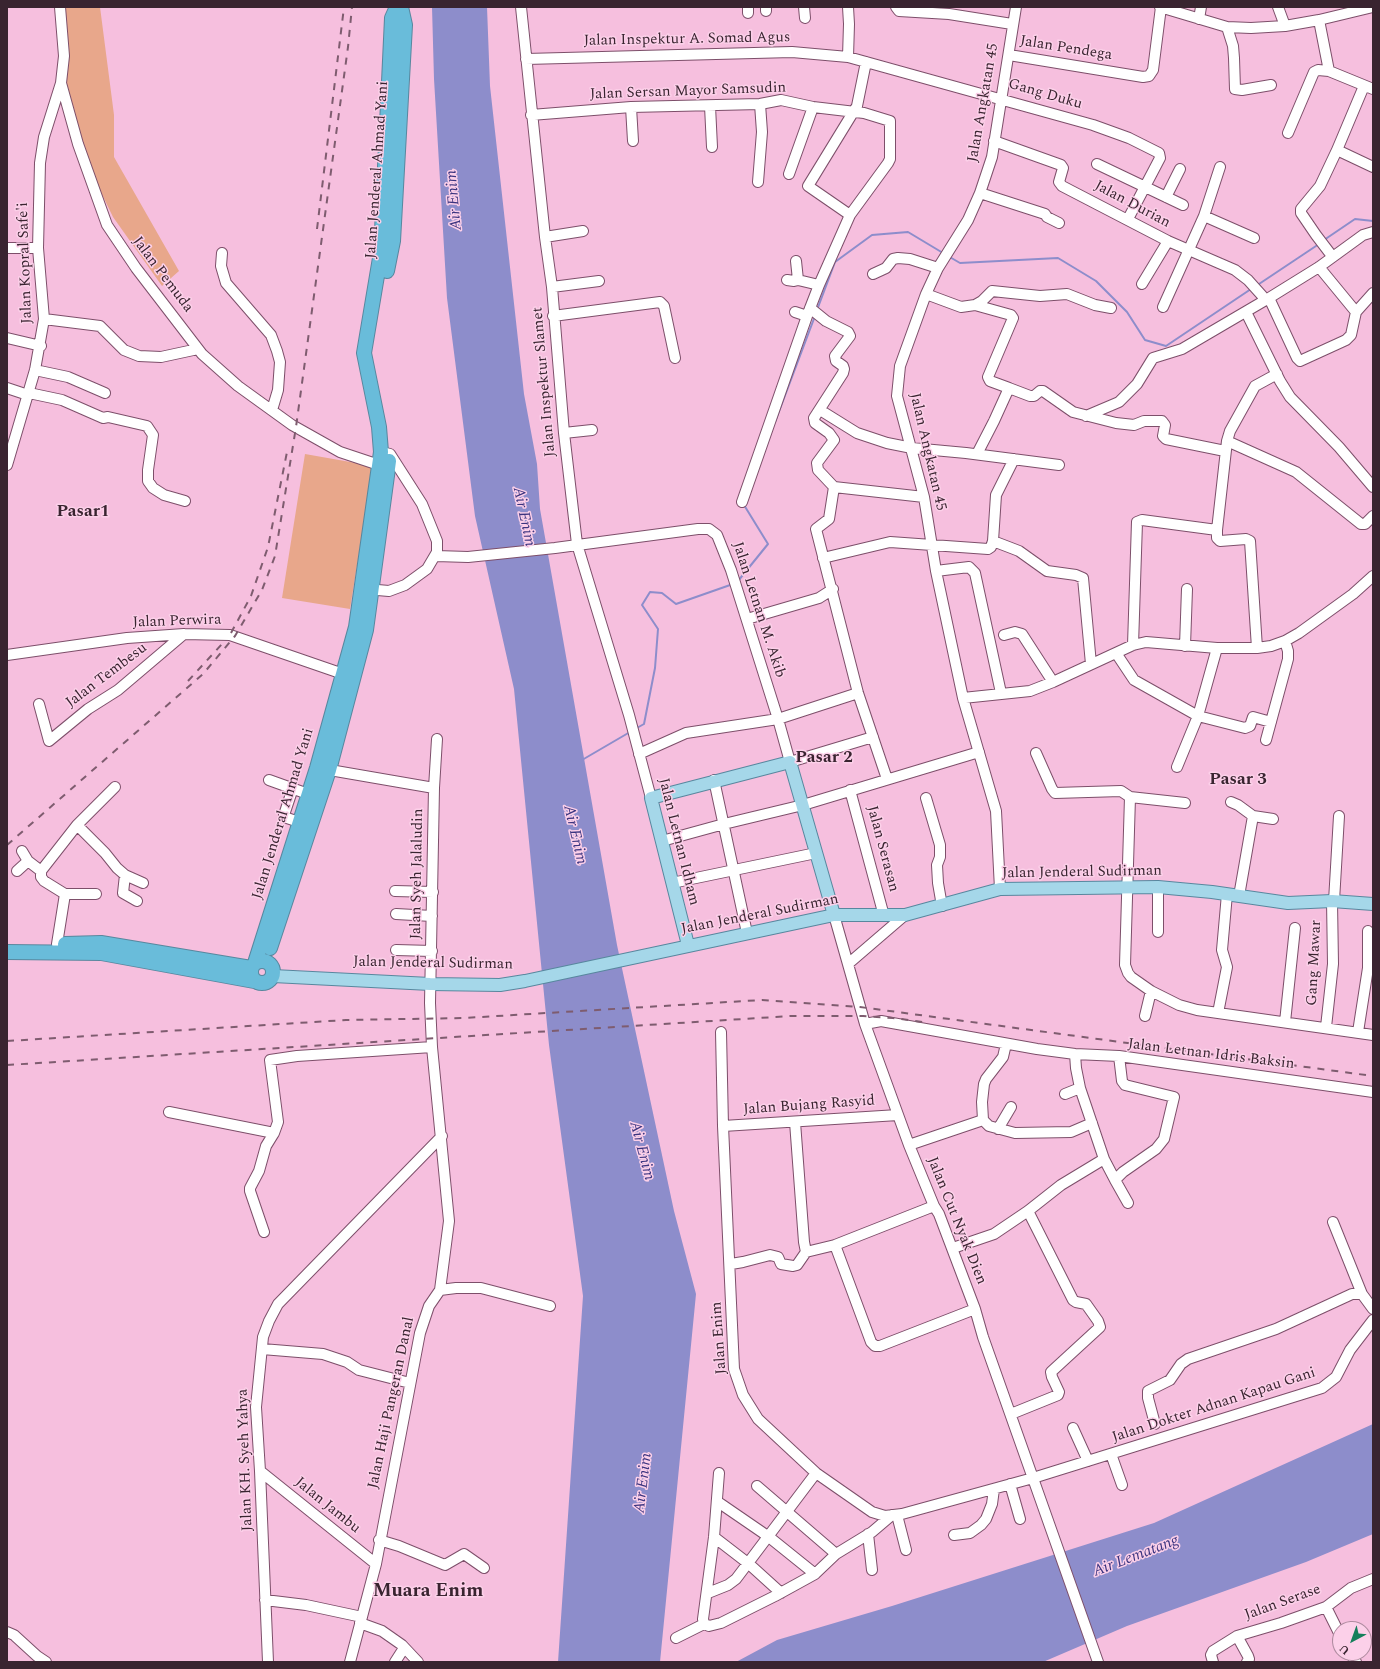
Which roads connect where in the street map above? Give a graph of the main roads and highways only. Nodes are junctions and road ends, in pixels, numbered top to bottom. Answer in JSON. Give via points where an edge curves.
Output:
{"nodes":[{"id":1,"x":397,"y":7,"type":"edge"},
{"id":2,"x":401,"y":7,"type":"edge"},
{"id":3,"x":383,"y":457,"type":"junction"},
{"id":4,"x":323,"y":769,"type":"junction"},
{"id":5,"x":1373,"y":904,"type":"edge"},
{"id":6,"x":834,"y":915,"type":"junction"},
{"id":7,"x":7,"y":943,"type":"edge"},
{"id":8,"x":688,"y":945,"type":"junction"},
{"id":9,"x":7,"y":952,"type":"edge"},
{"id":10,"x":256,"y":968,"type":"junction"},
{"id":11,"x":273,"y":976,"type":"junction"}],
"edges":[{"from":1,"to":3,"type":"highway","via":[[392,18],[381,252],[365,346],[365,359]]},
{"from":2,"to":3,"type":"highway","name":"Jalan Jenderal Ahmad Yani","via":[[405,24],[393,241],[374,350],[388,425]]},
{"from":3,"to":4,"type":"highway","name":"Jalan Jenderal Ahmad Yani","via":[[366,590],[366,630],[348,675]]},
{"from":4,"to":10,"type":"highway","name":"Jalan Jenderal Ahmad Yani","via":[[295,875]]},
{"from":4,"to":10,"type":"highway","name":"Jalan Jenderal Ahmad Yani","via":[[308,794]]},
{"from":5,"to":6,"type":"main road","name":"Jalan Jenderal Sudirman","via":[[1333,901],[1288,903],[1158,888],[1000,889],[905,915]]},
{"from":6,"to":8,"type":"main road","name":"Jalan Jenderal Sudirman"},
{"from":6,"to":8,"type":"main road","name":"Jalan Letnan Idham","via":[[790,762],[651,798]]},
{"from":7,"to":10,"type":"highway","via":[[101,943]]},
{"from":8,"to":11,"type":"main road","name":"Jalan Jenderal Sudirman","via":[[500,985]]},
{"from":9,"to":10,"type":"highway","via":[[101,954]]},
{"from":10,"to":11,"type":"highway","via":[[270,965]]},
{"from":10,"to":11,"type":"highway","via":[[257,983],[264,983]]}]}
